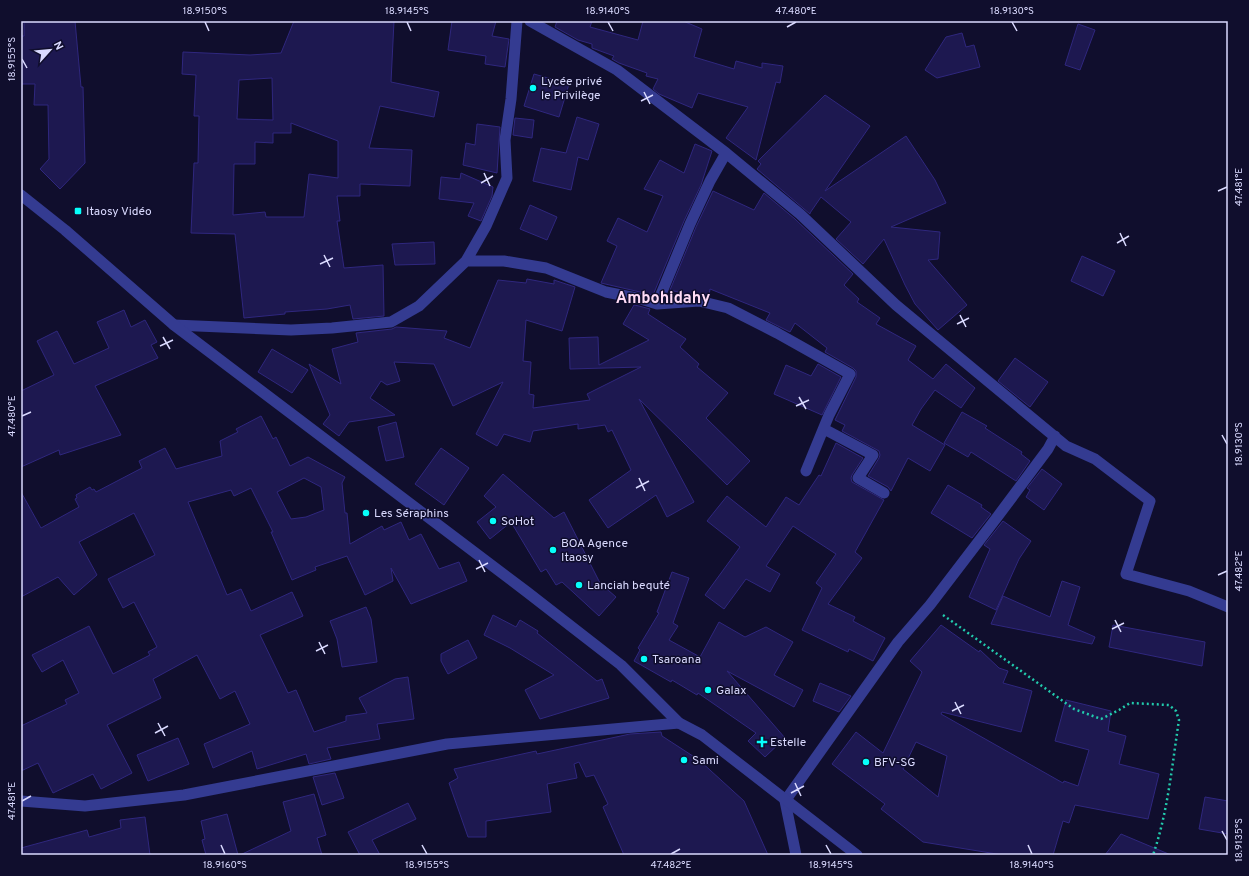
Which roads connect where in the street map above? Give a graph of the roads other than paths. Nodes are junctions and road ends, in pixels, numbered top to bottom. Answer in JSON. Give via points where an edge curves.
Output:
{"nodes":[{"id":1,"x":517,"y":21,"type":"edge"},
{"id":2,"x":530,"y":21,"type":"edge"},
{"id":3,"x":726,"y":153,"type":"junction"},
{"id":4,"x":21,"y":195,"type":"edge"},
{"id":5,"x":466,"y":261,"type":"junction"},
{"id":6,"x":657,"y":304,"type":"junction"},
{"id":7,"x":174,"y":324,"type":"junction"},
{"id":8,"x":824,"y":429,"type":"junction"},
{"id":9,"x":1055,"y":436,"type":"junction"},
{"id":10,"x":806,"y":471,"type":"dead end"},
{"id":11,"x":884,"y":493,"type":"dead end"},
{"id":12,"x":1228,"y":607,"type":"edge"},
{"id":13,"x":679,"y":723,"type":"junction"},
{"id":14,"x":21,"y":801,"type":"edge"},
{"id":15,"x":785,"y":801,"type":"junction"},
{"id":16,"x":796,"y":855,"type":"edge"},
{"id":17,"x":857,"y":855,"type":"edge"}],
"edges":[{"from":1,"to":5,"type":"street","via":[[505,140],[507,178],[486,226]]},
{"from":2,"to":3,"type":"street","via":[[617,70]]},
{"from":3,"to":6,"type":"street","via":[[693,217]]},
{"from":3,"to":9,"type":"street","via":[[800,214],[896,305]]},
{"from":4,"to":7,"type":"street"},
{"from":5,"to":6,"type":"street","via":[[504,261],[546,268],[606,292]]},
{"from":5,"to":7,"type":"street","via":[[419,306],[391,322],[291,330]]},
{"from":6,"to":8,"type":"street","via":[[699,301],[728,308],[850,374]]},
{"from":7,"to":13,"type":"street","via":[[621,665]]},
{"from":8,"to":10,"type":"street"},
{"from":8,"to":11,"type":"street","via":[[873,455],[858,478]]},
{"from":9,"to":12,"type":"street","via":[[1066,446],[1095,459],[1150,501],[1126,574],[1189,591]]},
{"from":9,"to":15,"type":"street","via":[[1048,449],[930,605],[898,642]]},
{"from":13,"to":14,"type":"street","via":[[447,744],[184,795],[85,806]]},
{"from":13,"to":15,"type":"street","via":[[702,736]]},
{"from":15,"to":16,"type":"street"},
{"from":15,"to":17,"type":"street"}]}
